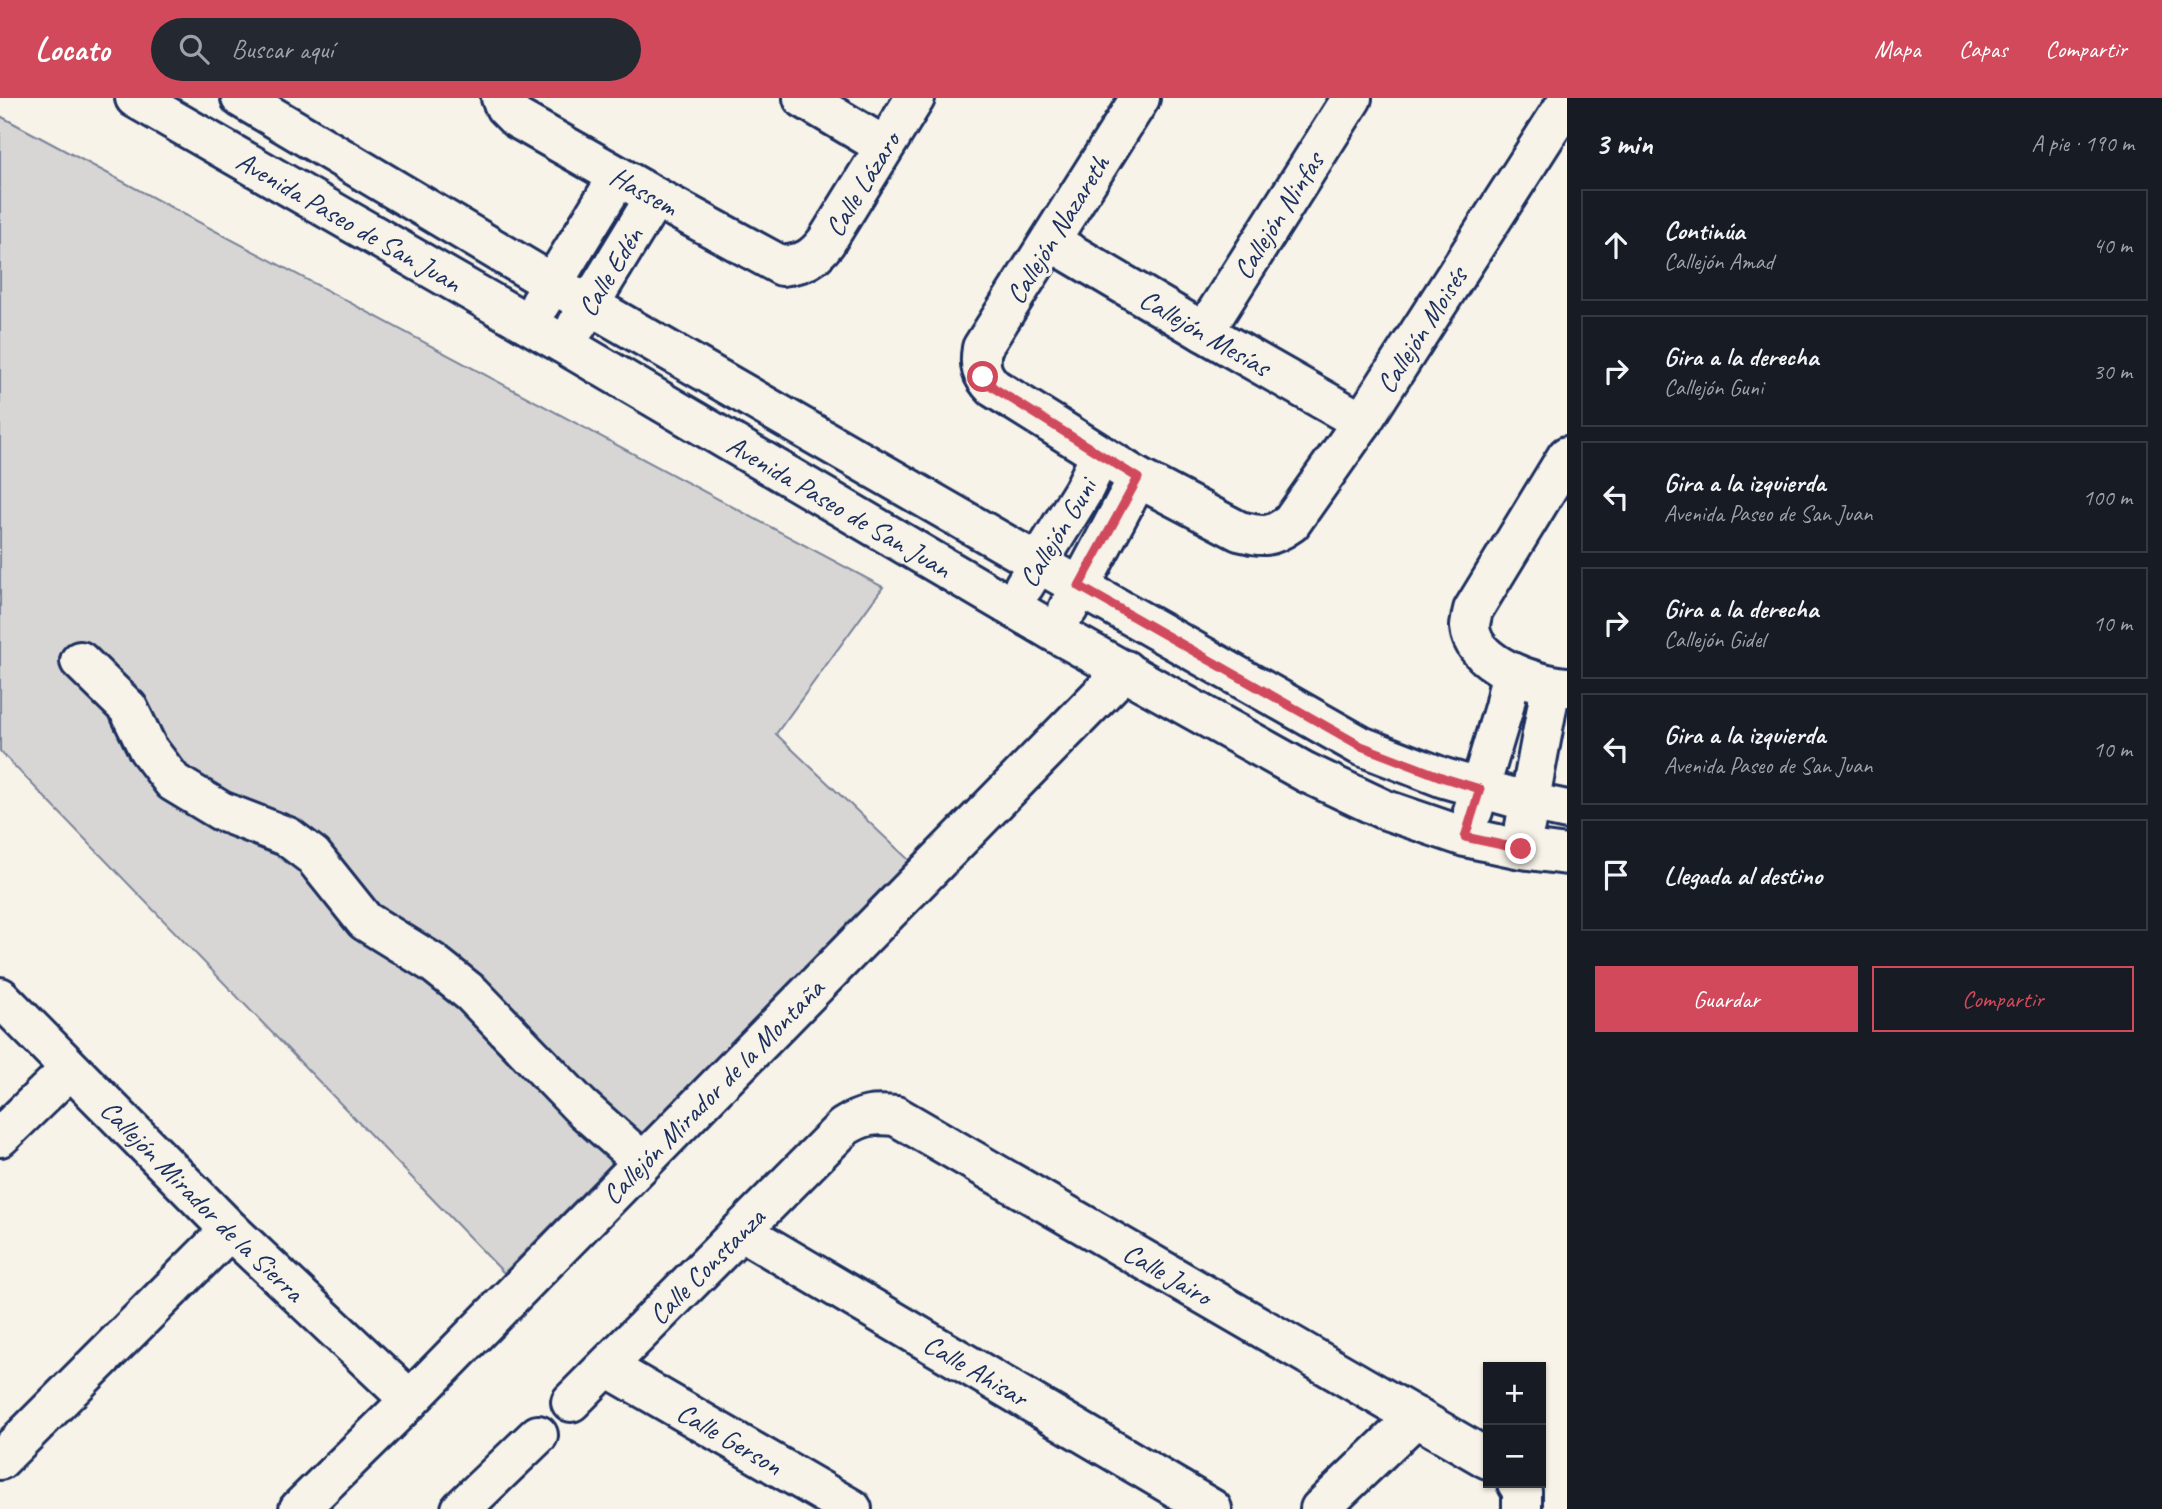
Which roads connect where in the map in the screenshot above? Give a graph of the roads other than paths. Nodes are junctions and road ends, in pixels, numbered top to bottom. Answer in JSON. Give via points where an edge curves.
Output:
{"nodes":[{"id":1,"x":135,"y":98,"type":"edge"},
{"id":2,"x":241,"y":98,"type":"edge"},
{"id":3,"x":501,"y":98,"type":"edge"},
{"id":4,"x":803,"y":98,"type":"edge"},
{"id":5,"x":915,"y":98,"type":"edge"},
{"id":6,"x":1140,"y":98,"type":"edge"},
{"id":7,"x":1352,"y":98,"type":"edge"},
{"id":8,"x":1567,"y":102,"type":"edge"},
{"id":9,"x":884,"y":146,"type":"junction"},
{"id":10,"x":618,"y":177,"type":"junction"},
{"id":11,"x":654,"y":197,"type":"junction"},
{"id":12,"x":1050,"y":241,"type":"junction"},
{"id":13,"x":800,"y":264,"type":"joint"},
{"id":14,"x":553,"y":284,"type":"junction"},
{"id":15,"x":589,"y":304,"type":"junction"},
{"id":16,"x":528,"y":324,"type":"junction"},
{"id":17,"x":1204,"y":332,"type":"junction"},
{"id":18,"x":565,"y":345,"type":"junction"},
{"id":19,"x":1362,"y":422,"type":"junction"},
{"id":20,"x":1100,"y":456,"type":"junction"},
{"id":21,"x":1567,"y":456,"type":"edge"},
{"id":22,"x":1138,"y":478,"type":"junction"},
{"id":23,"x":1038,"y":564,"type":"junction"},
{"id":24,"x":1079,"y":586,"type":"junction"},
{"id":25,"x":1012,"y":606,"type":"junction"},
{"id":26,"x":1056,"y":633,"type":"junction"},
{"id":27,"x":80,"y":660,"type":"dead end"},
{"id":28,"x":1125,"y":670,"type":"junction"},
{"id":29,"x":1511,"y":674,"type":"junction"},
{"id":30,"x":1559,"y":686,"type":"edge"},
{"id":31,"x":1480,"y":789,"type":"junction"},
{"id":32,"x":1529,"y":802,"type":"junction"},
{"id":33,"x":1567,"y":810,"type":"edge"},
{"id":34,"x":1465,"y":837,"type":"junction"},
{"id":35,"x":1521,"y":849,"type":"junction"},
{"id":36,"x":1567,"y":855,"type":"edge"},
{"id":37,"x":0,"y":997,"type":"edge"},
{"id":38,"x":69,"y":1069,"type":"junction"},
{"id":39,"x":844,"y":1128,"type":"joint"},
{"id":40,"x":0,"y":1137,"type":"edge"},
{"id":41,"x":643,"y":1162,"type":"junction"},
{"id":42,"x":230,"y":1230,"type":"junction"},
{"id":43,"x":741,"y":1231,"type":"junction"},
{"id":44,"x":607,"y":1367,"type":"junction"},
{"id":45,"x":411,"y":1400,"type":"junction"},
{"id":46,"x":571,"y":1402,"type":"dead end"},
{"id":47,"x":1416,"y":1417,"type":"junction"},
{"id":48,"x":538,"y":1435,"type":"dead end"},
{"id":49,"x":1483,"y":1456,"type":"edge"},
{"id":50,"x":0,"y":1460,"type":"edge"},
{"id":51,"x":1520,"y":1488,"type":"edge"},
{"id":52,"x":480,"y":1504,"type":"edge"},
{"id":53,"x":299,"y":1509,"type":"edge"},
{"id":54,"x":852,"y":1509,"type":"edge"},
{"id":55,"x":1212,"y":1509,"type":"edge"},
{"id":56,"x":1320,"y":1509,"type":"edge"},
{"id":57,"x":1522,"y":1509,"type":"edge"}],
"edges":[{"from":1,"to":16,"type":"street","name":"Avenida Paseo de San Juan"},
{"from":2,"to":14,"type":"street","name":"Avenida Paseo de San Juan"},
{"from":3,"to":10,"type":"street","name":"Hassem","via":[[516,118]]},
{"from":4,"to":9,"type":"street"},
{"from":5,"to":9,"type":"street","name":"Calle Lázaro"},
{"from":6,"to":12,"type":"street","name":"Callejón Nazareth"},
{"from":7,"to":17,"type":"street","name":"Callejón Ninfas"},
{"from":8,"to":19,"type":"street","name":"Callejón Moisés"},
{"from":9,"to":13,"type":"street","name":"Calle Lázaro","via":[[826,242],[815,256]]},
{"from":10,"to":11,"type":"street","name":"Hassem"},
{"from":10,"to":14,"type":"street","name":"Calle Edén"},
{"from":11,"to":13,"type":"street","name":"Hassem","via":[[782,266]]},
{"from":11,"to":15,"type":"street","name":"Calle Edén"},
{"from":12,"to":17,"type":"street","name":"Callejón Mesías"},
{"from":12,"to":20,"type":"street","name":"Callejón Nazareth","via":[[982,348],[983,377]]},
{"from":14,"to":15,"type":"street","name":"Avenida Paseo de San Juan"},
{"from":14,"to":16,"type":"street","name":"Calle Edén"},
{"from":15,"to":18,"type":"street","name":"Calle Edén"},
{"from":15,"to":23,"type":"street","name":"Avenida Paseo de San Juan"},
{"from":16,"to":18,"type":"street","name":"Avenida Paseo de San Juan"},
{"from":17,"to":19,"type":"street","name":"Callejón Mesías"},
{"from":18,"to":25,"type":"street","name":"Avenida Paseo de San Juan"},
{"from":19,"to":22,"type":"street","name":"Callejón Moisés","via":[[1291,523],[1276,534],[1239,531]]},
{"from":20,"to":22,"type":"street"},
{"from":20,"to":23,"type":"street","name":"Callejón Guni"},
{"from":21,"to":29,"type":"street","via":[[1473,610],[1474,640]]},
{"from":22,"to":24,"type":"street","name":"Callejón Guni"},
{"from":23,"to":24,"type":"street","name":"Avenida Paseo de San Juan"},
{"from":23,"to":25,"type":"street","name":"Callejón Guni"},
{"from":24,"to":26,"type":"street","name":"Callejón Guni"},
{"from":24,"to":31,"type":"street","name":"Avenida Paseo de San Juan","via":[[1361,746]]},
{"from":25,"to":26,"type":"street","name":"Avenida Paseo de San Juan"},
{"from":26,"to":28,"type":"street","name":"Avenida Paseo de San Juan"},
{"from":27,"to":41,"type":"street","via":[[128,708],[148,748],[173,782],[221,811],[288,837],[313,856],[365,921],[433,963],[472,994],[580,1106]]},
{"from":28,"to":34,"type":"street","name":"Avenida Paseo de San Juan","via":[[1305,772],[1383,809]]},
{"from":28,"to":41,"type":"street","name":"Callejón Mirador de la Montaña"},
{"from":29,"to":30,"type":"street"},
{"from":29,"to":31,"type":"street"},
{"from":30,"to":32,"type":"street"},
{"from":31,"to":32,"type":"street","name":"Avenida Paseo de San Juan"},
{"from":31,"to":34,"type":"street"},
{"from":32,"to":33,"type":"street","name":"Avenida Paseo de San Juan"},
{"from":32,"to":35,"type":"street"},
{"from":34,"to":35,"type":"street","name":"Avenida Paseo de San Juan"},
{"from":35,"to":36,"type":"street","name":"Avenida Paseo de San Juan"},
{"from":37,"to":38,"type":"street","name":"Callejón Mirador de la Sierra"},
{"from":38,"to":40,"type":"street"},
{"from":38,"to":42,"type":"street","name":"Callejón Mirador de la Sierra"},
{"from":39,"to":43,"type":"street","name":"Calle Constanza"},
{"from":39,"to":47,"type":"street","name":"Calle Jairo","via":[[859,1118],[896,1116]]},
{"from":41,"to":45,"type":"street","name":"Callejón Mirador de la Montaña"},
{"from":42,"to":45,"type":"street","name":"Callejón Mirador de la Sierra"},
{"from":42,"to":50,"type":"street"},
{"from":43,"to":44,"type":"street","name":"Calle Constanza"},
{"from":43,"to":55,"type":"street","name":"Calle Ahisar"},
{"from":44,"to":46,"type":"street","name":"Calle Constanza"},
{"from":44,"to":54,"type":"street","name":"Calle Gerson"},
{"from":45,"to":53,"type":"street","name":"Callejón Mirador de la Montaña"},
{"from":47,"to":49,"type":"street","name":"Calle Jairo"},
{"from":47,"to":56,"type":"street"},
{"from":48,"to":52,"type":"street"},
{"from":51,"to":57,"type":"street"}]}
